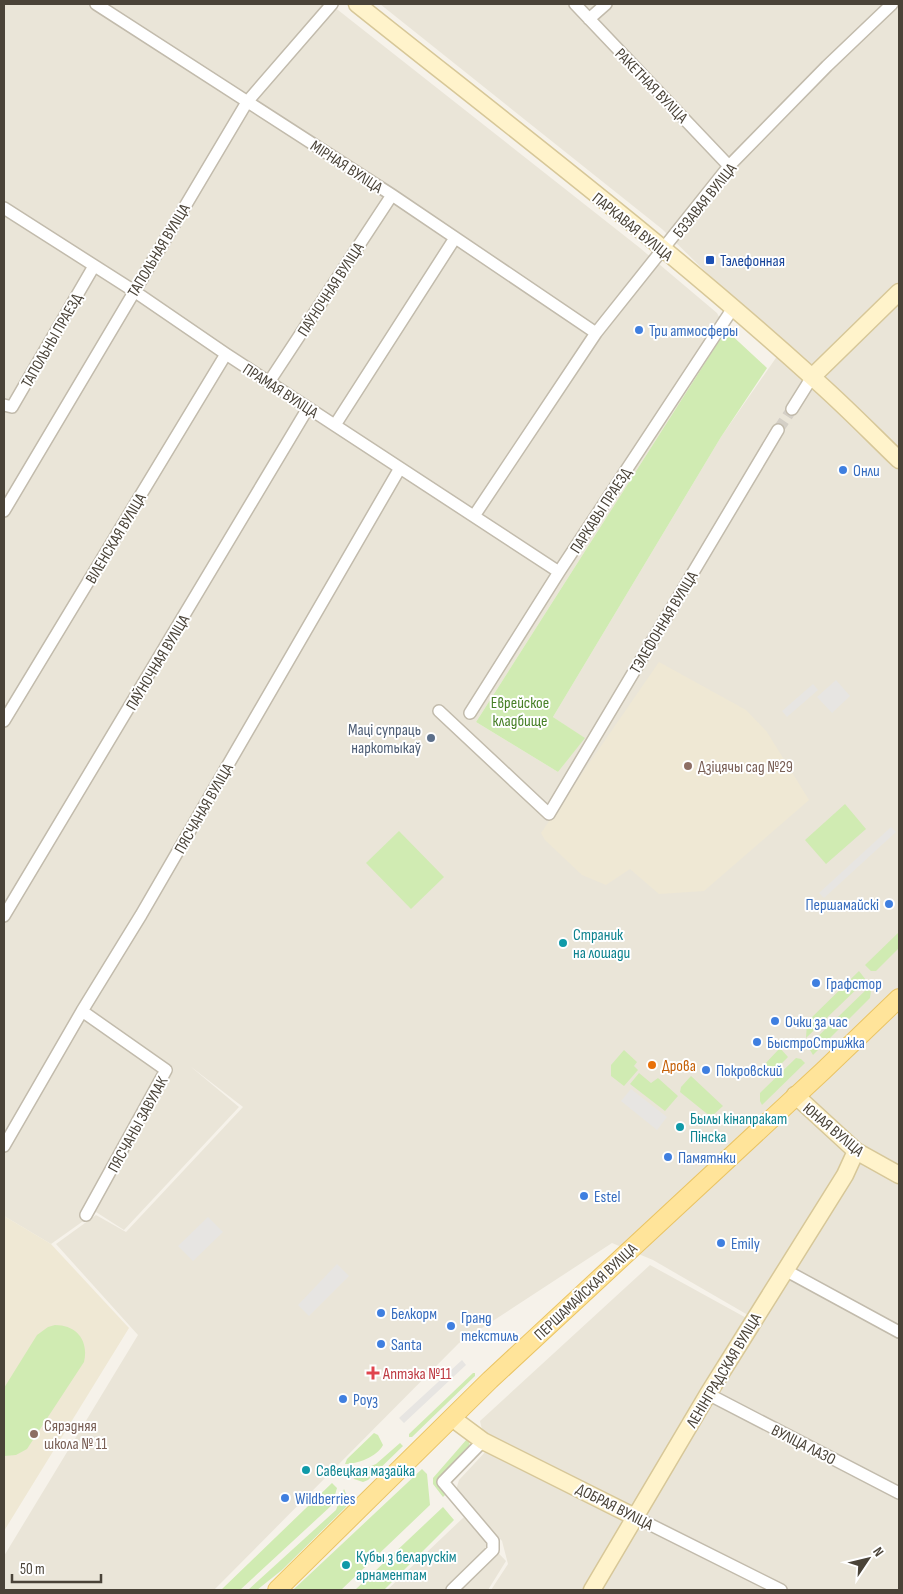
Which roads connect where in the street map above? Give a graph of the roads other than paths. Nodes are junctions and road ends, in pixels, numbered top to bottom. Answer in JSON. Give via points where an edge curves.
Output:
{"nodes":[{"id":1,"x":96,"y":4,"type":"edge"},
{"id":2,"x":332,"y":4,"type":"edge"},
{"id":3,"x":356,"y":4,"type":"edge"},
{"id":4,"x":574,"y":4,"type":"edge"},
{"id":5,"x":606,"y":4,"type":"edge"},
{"id":6,"x":892,"y":4,"type":"edge"},
{"id":7,"x":590,"y":19,"type":"junction"},
{"id":8,"x":247,"y":102,"type":"junction"},
{"id":9,"x":729,"y":166,"type":"junction"},
{"id":10,"x":392,"y":195,"type":"junction"},
{"id":11,"x":4,"y":208,"type":"edge"},
{"id":12,"x":455,"y":238,"type":"junction"},
{"id":13,"x":664,"y":249,"type":"junction"},
{"id":14,"x":94,"y":266,"type":"junction"},
{"id":15,"x":134,"y":291,"type":"junction"},
{"id":16,"x":899,"y":292,"type":"edge"},
{"id":17,"x":733,"y":308,"type":"junction"},
{"id":18,"x":596,"y":332,"type":"junction"},
{"id":19,"x":226,"y":354,"type":"junction"},
{"id":20,"x":812,"y":377,"type":"junction"},
{"id":21,"x":268,"y":382,"type":"junction"},
{"id":22,"x":4,"y":405,"type":"edge"},
{"id":23,"x":308,"y":408,"type":"junction"},
{"id":24,"x":792,"y":409,"type":"tunnel mouth"},
{"id":25,"x":335,"y":425,"type":"junction"},
{"id":26,"x":778,"y":430,"type":"tunnel mouth"},
{"id":27,"x":899,"y":460,"type":"edge"},
{"id":28,"x":400,"y":468,"type":"junction"},
{"id":29,"x":4,"y":511,"type":"edge"},
{"id":30,"x":474,"y":516,"type":"junction"},
{"id":31,"x":559,"y":572,"type":"junction"},
{"id":32,"x":439,"y":711,"type":"dead end"},
{"id":33,"x":470,"y":713,"type":"dead end"},
{"id":34,"x":4,"y":721,"type":"edge"},
{"id":35,"x":4,"y":916,"type":"edge"},
{"id":36,"x":899,"y":998,"type":"edge"},
{"id":37,"x":82,"y":1012,"type":"junction"},
{"id":38,"x":795,"y":1096,"type":"junction"},
{"id":39,"x":4,"y":1146,"type":"edge"},
{"id":40,"x":856,"y":1151,"type":"junction"},
{"id":41,"x":899,"y":1175,"type":"edge"},
{"id":42,"x":86,"y":1215,"type":"dead end"},
{"id":43,"x":785,"y":1270,"type":"junction"},
{"id":44,"x":899,"y":1332,"type":"edge"},
{"id":45,"x":708,"y":1394,"type":"junction"},
{"id":46,"x":452,"y":1418,"type":"junction"},
{"id":47,"x":483,"y":1441,"type":"junction"},
{"id":48,"x":899,"y":1493,"type":"edge"},
{"id":49,"x":635,"y":1516,"type":"junction"},
{"id":50,"x":277,"y":1590,"type":"edge"},
{"id":51,"x":452,"y":1590,"type":"edge"},
{"id":52,"x":592,"y":1590,"type":"edge"},
{"id":53,"x":781,"y":1590,"type":"edge"}],
"edges":[{"from":1,"to":8,"type":"street","name":"МІРНАЯ ВУЛІЦА"},
{"from":2,"to":8,"type":"street","name":"ТАПОЛЬНАЯ ВУЛІЦА"},
{"from":3,"to":13,"type":"street","name":"ПАРКАВАЯ ВУЛІЦА"},
{"from":4,"to":7,"type":"street","name":"РАКЕТНАЯ ВУЛІЦА"},
{"from":5,"to":7,"type":"street"},
{"from":6,"to":9,"type":"street","name":"БЭЗАВАЯ ВУЛІЦА"},
{"from":7,"to":9,"type":"street","name":"РАКЕТНАЯ ВУЛІЦА"},
{"from":8,"to":10,"type":"street","name":"МІРНАЯ ВУЛІЦА"},
{"from":8,"to":15,"type":"street","name":"ТАПОЛЬНАЯ ВУЛІЦА"},
{"from":9,"to":13,"type":"street","name":"БЭЗАВАЯ ВУЛІЦА"},
{"from":10,"to":12,"type":"street","name":"МІРНАЯ ВУЛІЦА"},
{"from":10,"to":21,"type":"street","name":"ПАЎНОЧНАЯ ВУЛІЦА"},
{"from":11,"to":14,"type":"street","name":"ПРАМАЯ ВУЛІЦА"},
{"from":12,"to":18,"type":"street","name":"МІРНАЯ ВУЛІЦА"},
{"from":12,"to":25,"type":"street"},
{"from":13,"to":17,"type":"street","name":"ПАРКАВАЯ ВУЛІЦА"},
{"from":13,"to":18,"type":"street","name":"БЭЗАВАЯ ВУЛІЦА"},
{"from":14,"to":15,"type":"street","name":"ПРАМАЯ ВУЛІЦА"},
{"from":14,"to":22,"type":"street","name":"ТАПОЛЬНЫ ПРАЕЗД","via":[[12,407]]},
{"from":15,"to":19,"type":"street","name":"ПРАМАЯ ВУЛІЦА"},
{"from":15,"to":29,"type":"street","name":"ТАПОЛЬНАЯ ВУЛІЦА"},
{"from":16,"to":20,"type":"street"},
{"from":17,"to":20,"type":"street","name":"ПАРКАВАЯ ВУЛІЦА"},
{"from":17,"to":31,"type":"street","name":"ПАРКАВЫ ПРАЕЗД"},
{"from":18,"to":30,"type":"street","name":"БЭЗАВАЯ ВУЛІЦА"},
{"from":19,"to":21,"type":"street","name":"ПРАМАЯ ВУЛІЦА"},
{"from":19,"to":34,"type":"street","name":"ВІЛЕНСКАЯ ВУЛІЦА"},
{"from":20,"to":24,"type":"street"},
{"from":20,"to":27,"type":"street","name":"ПАРКАВАЯ ВУЛІЦА"},
{"from":21,"to":23,"type":"street","name":"ПРАМАЯ ВУЛІЦА"},
{"from":23,"to":25,"type":"street","name":"ПРАМАЯ ВУЛІЦА"},
{"from":23,"to":35,"type":"street","name":"ПАЎНОЧНАЯ ВУЛІЦА"},
{"from":25,"to":28,"type":"street","name":"ПРАМАЯ ВУЛІЦА"},
{"from":26,"to":32,"type":"street","name":"ТЭЛЕФОННАЯ ВУЛІЦА","via":[[549,814]]},
{"from":28,"to":30,"type":"street","name":"ПРАМАЯ ВУЛІЦА"},
{"from":28,"to":37,"type":"street","name":"ПЯСЧАНАЯ ВУЛІЦА"},
{"from":30,"to":31,"type":"street","name":"ПРАМАЯ ВУЛІЦА"},
{"from":31,"to":33,"type":"street","name":"ПАРКАВЫ ПРАЕЗД"},
{"from":36,"to":38,"type":"main road","name":"ПЕРШАМАЙСКАЯ ВУЛІЦА"},
{"from":37,"to":39,"type":"street","name":"ПЯСЧАНАЯ ВУЛІЦА"},
{"from":37,"to":42,"type":"street","name":"ПЯСЧАНЫ ЗАВУЛАК","via":[[166,1070]]},
{"from":38,"to":40,"type":"street","name":"ЮНАЯ ВУЛІЦА"},
{"from":38,"to":46,"type":"main road","name":"ПЕРШАМАЙСКАЯ ВУЛІЦА"},
{"from":40,"to":41,"type":"street","name":"ЮНАЯ ВУЛІЦА"},
{"from":40,"to":43,"type":"street","name":"ЛЕНІНГРАДСКАЯ ВУЛІЦА","via":[[845,1175]]},
{"from":43,"to":44,"type":"street"},
{"from":43,"to":45,"type":"street","name":"ЛЕНІНГРАДСКАЯ ВУЛІЦА"},
{"from":45,"to":48,"type":"street","name":"ВУЛІЦА ЛАЗО"},
{"from":45,"to":49,"type":"street","name":"ЛЕНІНГРАДСКАЯ ВУЛІЦА"},
{"from":46,"to":47,"type":"street","name":"ДОБРАЯ ВУЛІЦА"},
{"from":46,"to":50,"type":"main road","name":"ПЕРШАМАЙСКАЯ ВУЛІЦА"},
{"from":47,"to":49,"type":"street","name":"ДОБРАЯ ВУЛІЦА"},
{"from":47,"to":51,"type":"street","via":[[443,1482],[493,1541],[492,1550]]},
{"from":49,"to":52,"type":"street","name":"ЛЕНІНГРАДСКАЯ ВУЛІЦА"},
{"from":49,"to":53,"type":"street","name":"ДОБРАЯ ВУЛІЦА"}]}
